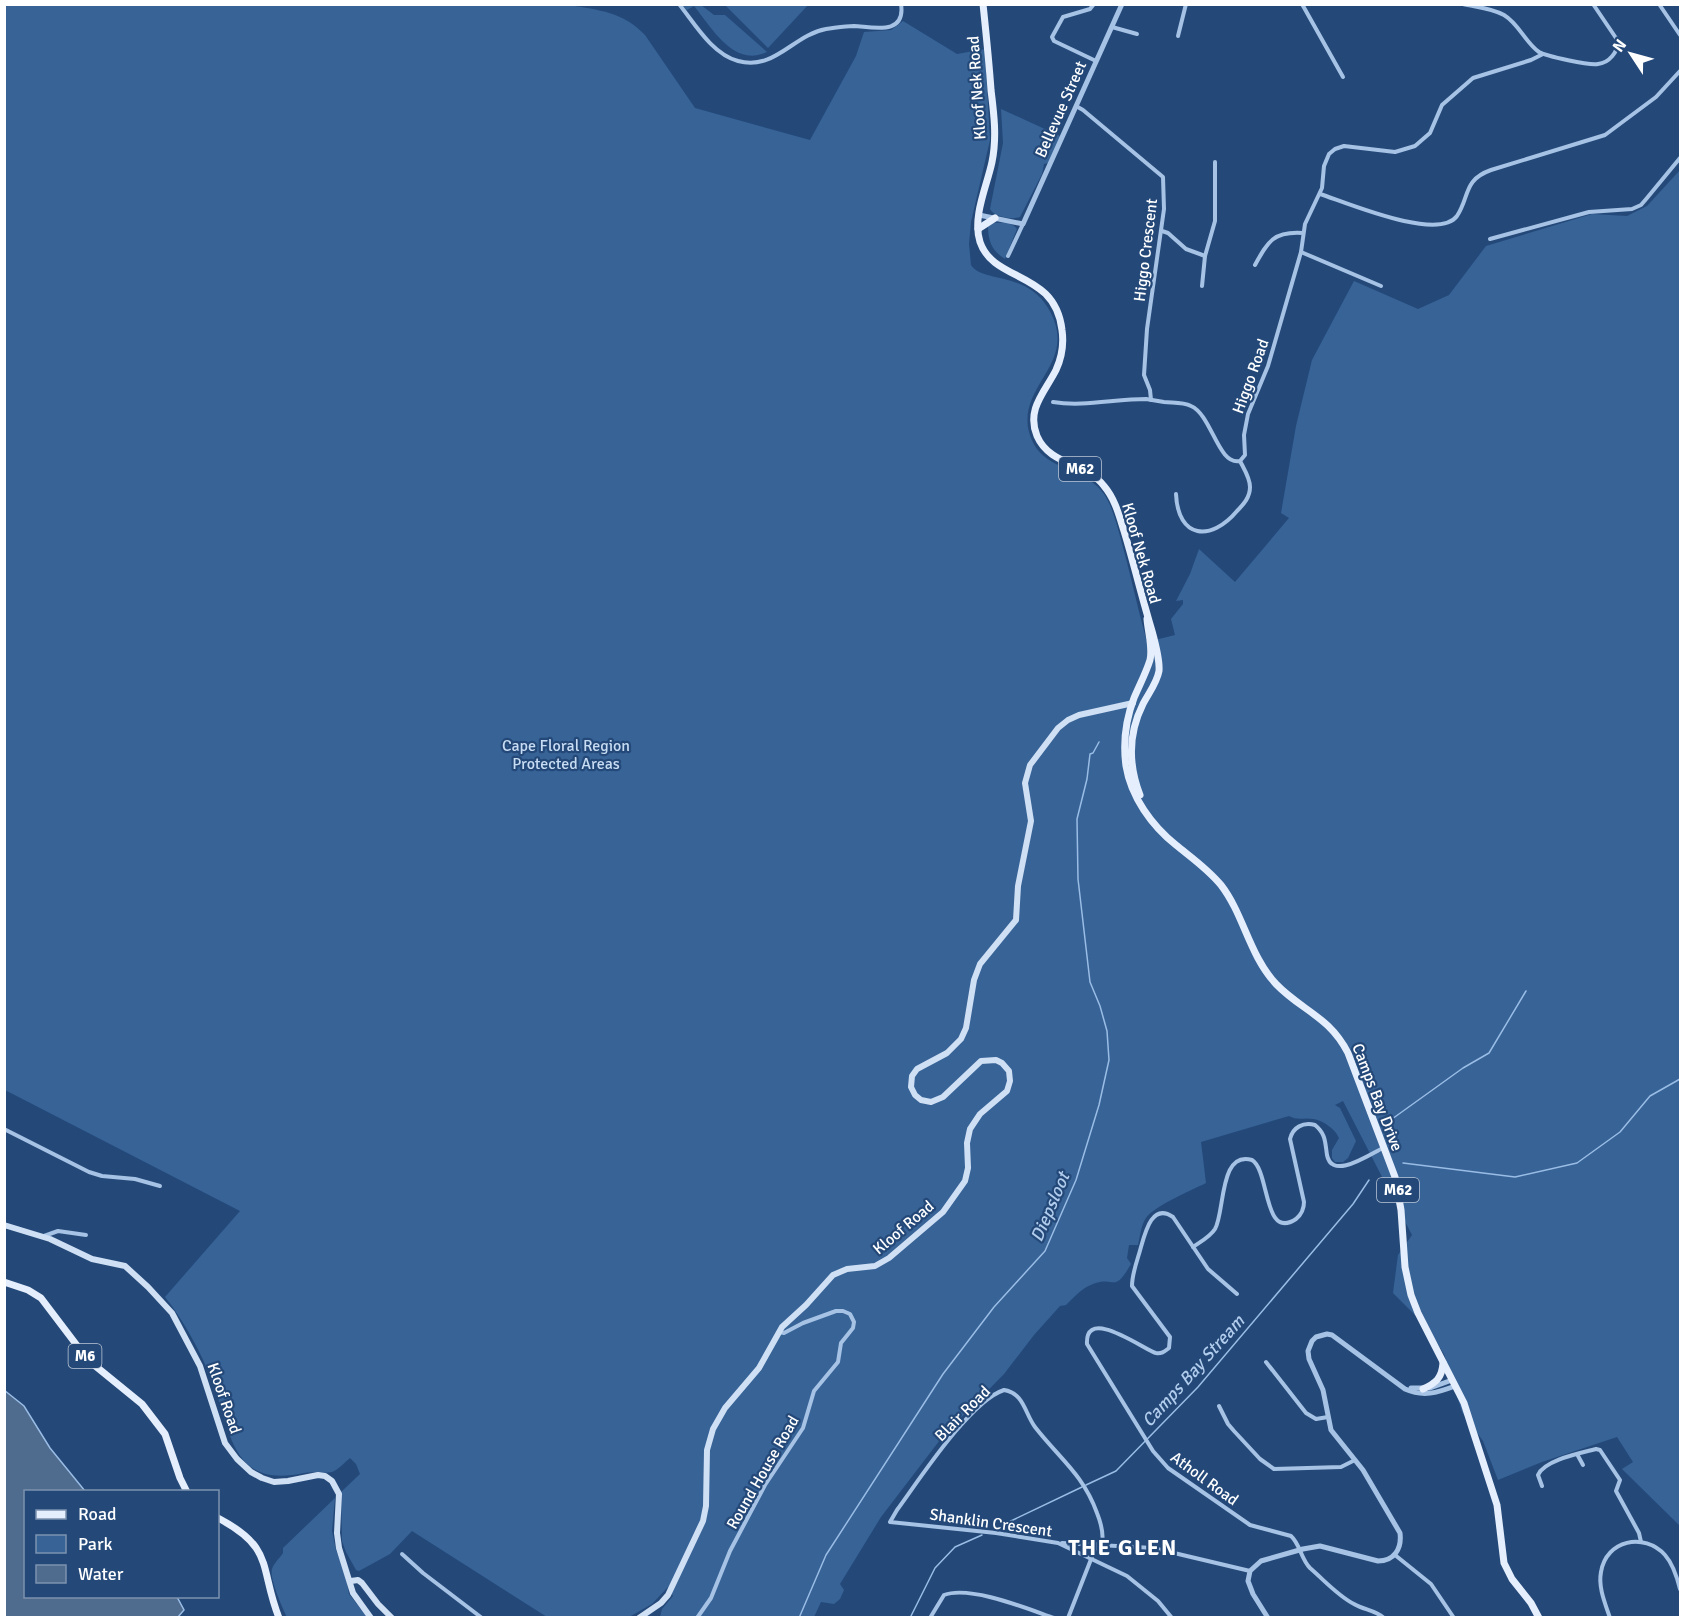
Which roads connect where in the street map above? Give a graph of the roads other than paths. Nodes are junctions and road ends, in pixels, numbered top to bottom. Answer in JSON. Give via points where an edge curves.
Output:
{"nodes":[{"id":1,"x":679,"y":4,"type":"edge"},
{"id":2,"x":901,"y":4,"type":"edge"},
{"id":3,"x":983,"y":4,"type":"edge"},
{"id":4,"x":1094,"y":4,"type":"edge"},
{"id":5,"x":1122,"y":4,"type":"edge"},
{"id":6,"x":1186,"y":4,"type":"edge"},
{"id":7,"x":1302,"y":4,"type":"edge"},
{"id":8,"x":1463,"y":4,"type":"edge"},
{"id":9,"x":1593,"y":4,"type":"edge"},
{"id":10,"x":1659,"y":5,"type":"edge"},
{"id":11,"x":1112,"y":27,"type":"junction"},
{"id":12,"x":1137,"y":34,"type":"dead end"},
{"id":13,"x":1680,"y":34,"type":"edge"},
{"id":14,"x":1178,"y":36,"type":"dead end"},
{"id":15,"x":1543,"y":54,"type":"junction"},
{"id":16,"x":1096,"y":60,"type":"junction"},
{"id":17,"x":1680,"y":71,"type":"edge"},
{"id":18,"x":1343,"y":77,"type":"dead end"},
{"id":19,"x":1076,"y":106,"type":"junction"},
{"id":20,"x":1680,"y":158,"type":"edge"},
{"id":21,"x":1215,"y":162,"type":"dead end"},
{"id":22,"x":1320,"y":194,"type":"junction"},
{"id":23,"x":979,"y":215,"type":"junction"},
{"id":24,"x":995,"y":218,"type":"junction"},
{"id":25,"x":1023,"y":224,"type":"junction"},
{"id":26,"x":978,"y":229,"type":"junction"},
{"id":27,"x":1162,"y":231,"type":"junction"},
{"id":28,"x":1303,"y":234,"type":"junction"},
{"id":29,"x":1490,"y":239,"type":"dead end"},
{"id":30,"x":1301,"y":252,"type":"junction"},
{"id":31,"x":1008,"y":256,"type":"dead end"},
{"id":32,"x":1205,"y":256,"type":"junction"},
{"id":33,"x":1255,"y":265,"type":"dead end"},
{"id":34,"x":1202,"y":286,"type":"dead end"},
{"id":35,"x":1381,"y":286,"type":"dead end"},
{"id":36,"x":1152,"y":400,"type":"junction"},
{"id":37,"x":1053,"y":402,"type":"dead end"},
{"id":38,"x":1240,"y":462,"type":"junction"},
{"id":39,"x":1176,"y":494,"type":"dead end"},
{"id":40,"x":1147,"y":619,"type":"junction"},
{"id":41,"x":1144,"y":675,"type":"junction"},
{"id":42,"x":1158,"y":675,"type":"junction"},
{"id":43,"x":1140,"y":686,"type":"junction"},
{"id":44,"x":1149,"y":693,"type":"junction"},
{"id":45,"x":1133,"y":703,"type":"junction"},
{"id":46,"x":1146,"y":812,"type":"junction"},
{"id":47,"x":4,"y":1129,"type":"edge"},
{"id":48,"x":1384,"y":1148,"type":"junction"},
{"id":49,"x":160,"y":1186,"type":"dead end"},
{"id":50,"x":4,"y":1225,"type":"edge"},
{"id":51,"x":86,"y":1235,"type":"dead end"},
{"id":52,"x":43,"y":1237,"type":"junction"},
{"id":53,"x":1193,"y":1247,"type":"junction"},
{"id":54,"x":4,"y":1282,"type":"edge"},
{"id":55,"x":1237,"y":1294,"type":"dead end"},
{"id":56,"x":779,"y":1332,"type":"junction"},
{"id":57,"x":1443,"y":1360,"type":"junction"},
{"id":58,"x":1266,"y":1362,"type":"dead end"},
{"id":59,"x":1398,"y":1383,"type":"junction"},
{"id":60,"x":1454,"y":1383,"type":"junction"},
{"id":61,"x":1423,"y":1389,"type":"junction"},
{"id":62,"x":1219,"y":1406,"type":"dead end"},
{"id":63,"x":1328,"y":1417,"type":"junction"},
{"id":64,"x":1577,"y":1454,"type":"junction"},
{"id":65,"x":1355,"y":1460,"type":"junction"},
{"id":66,"x":1583,"y":1465,"type":"dead end"},
{"id":67,"x":1542,"y":1486,"type":"dead end"},
{"id":68,"x":186,"y":1490,"type":"edge"},
{"id":69,"x":219,"y":1519,"type":"edge"},
{"id":70,"x":890,"y":1522,"type":"joint"},
{"id":71,"x":1641,"y":1542,"type":"junction"},
{"id":72,"x":1058,"y":1543,"type":"junction"},
{"id":73,"x":1099,"y":1544,"type":"junction"},
{"id":74,"x":1299,"y":1550,"type":"junction"},
{"id":75,"x":402,"y":1554,"type":"dead end"},
{"id":76,"x":1395,"y":1555,"type":"junction"},
{"id":77,"x":1091,"y":1558,"type":"junction"},
{"id":78,"x":1250,"y":1571,"type":"junction"},
{"id":79,"x":351,"y":1581,"type":"junction"},
{"id":80,"x":1680,"y":1589,"type":"edge"},
{"id":81,"x":935,"y":1608,"type":"junction"},
{"id":82,"x":279,"y":1617,"type":"edge"},
{"id":83,"x":372,"y":1617,"type":"edge"},
{"id":84,"x":392,"y":1617,"type":"edge"},
{"id":85,"x":482,"y":1617,"type":"edge"},
{"id":86,"x":639,"y":1617,"type":"edge"},
{"id":87,"x":697,"y":1617,"type":"edge"},
{"id":88,"x":930,"y":1617,"type":"edge"},
{"id":89,"x":938,"y":1617,"type":"edge"},
{"id":90,"x":1054,"y":1617,"type":"edge"},
{"id":91,"x":1068,"y":1617,"type":"edge"},
{"id":92,"x":1172,"y":1617,"type":"edge"},
{"id":93,"x":1268,"y":1617,"type":"edge"},
{"id":94,"x":1384,"y":1617,"type":"edge"},
{"id":95,"x":1454,"y":1617,"type":"edge"},
{"id":96,"x":1539,"y":1617,"type":"edge"},
{"id":97,"x":1610,"y":1617,"type":"edge"}],
"edges":[{"from":1,"to":2,"type":"street","via":[[722,53],[752,63],[777,56],[818,31],[845,26],[890,27],[901,17]]},
{"from":3,"to":23,"type":"main road","name":"Kloof Nek Road","number":"M62","via":[[995,137]]},
{"from":4,"to":16,"type":"street","via":[[1090,9],[1062,17],[1052,38]]},
{"from":5,"to":11,"type":"street","name":"Bellevue Street"},
{"from":6,"to":14,"type":"street"},
{"from":7,"to":18,"type":"street"},
{"from":8,"to":15,"type":"street","via":[[1505,15]]},
{"from":9,"to":15,"type":"street","via":[[1618,41],[1609,59],[1596,65]]},
{"from":10,"to":13,"type":"street"},
{"from":11,"to":12,"type":"street"},
{"from":11,"to":16,"type":"street","name":"Bellevue Street"},
{"from":15,"to":22,"type":"street","name":"Higgo Road","via":[[1473,78],[1442,105],[1430,133],[1415,146],[1395,152],[1352,145],[1335,149],[1325,162]]},
{"from":16,"to":19,"type":"street","name":"Bellevue Street"},
{"from":17,"to":22,"type":"street","via":[[1656,98],[1605,135],[1482,174],[1470,186],[1458,214],[1449,223],[1415,224]]},
{"from":19,"to":25,"type":"street","name":"Bellevue Street"},
{"from":19,"to":27,"type":"street","name":"Higgo Crescent","via":[[1162,175]]},
{"from":20,"to":29,"type":"street","via":[[1641,205],[1632,209],[1589,212]]},
{"from":21,"to":32,"type":"street","via":[[1215,221]]},
{"from":22,"to":28,"type":"street","name":"Higgo Road"},
{"from":23,"to":24,"type":"street"},
{"from":23,"to":26,"type":"main road","name":"Kloof Nek Road","number":"M62"},
{"from":24,"to":25,"type":"street"},
{"from":24,"to":26,"type":"main road"},
{"from":25,"to":31,"type":"street","name":"Bellevue Street"},
{"from":26,"to":40,"type":"main road","name":"Kloof Nek Road","number":"M62","via":[[981,244],[992,260],[1041,289],[1059,314],[1062,353],[1037,402],[1035,429],[1050,454],[1091,474],[1109,492],[1132,556]]},
{"from":27,"to":32,"type":"street","via":[[1186,249]]},
{"from":27,"to":36,"type":"street","name":"Higgo Crescent","via":[[1144,375]]},
{"from":28,"to":30,"type":"street","name":"Higgo Road"},
{"from":28,"to":33,"type":"street","via":[[1288,233],[1274,238]]},
{"from":30,"to":35,"type":"street"},
{"from":30,"to":38,"type":"street","name":"Higgo Road","via":[[1269,366],[1248,414],[1245,455]]},
{"from":32,"to":34,"type":"street"},
{"from":36,"to":37,"type":"street","name":"Higgo Road"},
{"from":36,"to":38,"type":"street","name":"Higgo Road","via":[[1193,406],[1204,417],[1224,454]]},
{"from":38,"to":39,"type":"street","via":[[1250,482],[1249,495],[1215,530],[1189,527],[1182,519]]},
{"from":40,"to":41,"type":"main road","name":"Kloof Nek Road","number":"M62","via":[[1151,653]]},
{"from":40,"to":42,"type":"main road","name":"Kloof Nek Road","number":"M62"},
{"from":41,"to":42,"type":"main road"},
{"from":41,"to":43,"type":"main road","number":"M62"},
{"from":42,"to":44,"type":"main road","number":"M62"},
{"from":43,"to":44,"type":"main road"},
{"from":43,"to":45,"type":"main road","name":"Camps Bay Drive","number":"M62"},
{"from":44,"to":45,"type":"main road"},
{"from":44,"to":46,"type":"main road","name":"Camps Bay Drive","number":"M62","via":[[1134,728],[1131,754],[1133,778]]},
{"from":45,"to":46,"type":"main road","name":"Camps Bay Drive","number":"M62","via":[[1127,723],[1126,764],[1132,789]]},
{"from":45,"to":56,"type":"main road","name":"Kloof Road","via":[[1068,720],[1031,764],[1025,783],[1030,821],[1016,920],[980,964],[961,1039],[912,1076],[915,1095],[922,1101],[933,1102],[981,1061],[996,1060],[1008,1069],[1007,1091],[980,1114],[970,1129],[965,1181],[943,1212],[889,1258],[875,1266],[836,1273]]},
{"from":46,"to":48,"type":"main road","name":"Camps Bay Drive","number":"M62","via":[[1164,835],[1219,883],[1269,975],[1338,1035],[1353,1063]]},
{"from":47,"to":49,"type":"street","via":[[95,1174]]},
{"from":48,"to":53,"type":"street","via":[[1345,1166],[1334,1166],[1327,1157],[1323,1132],[1315,1125],[1301,1125],[1290,1139],[1304,1202],[1299,1216],[1284,1222],[1274,1218],[1260,1168],[1252,1160],[1240,1159],[1228,1173],[1215,1228]]},
{"from":48,"to":57,"type":"main road","name":"Camps Bay Drive","number":"M62","via":[[1398,1192],[1410,1293]]},
{"from":50,"to":52,"type":"main road","name":"Kloof Road"},
{"from":51,"to":52,"type":"street","via":[[58,1231]]},
{"from":52,"to":79,"type":"main road","name":"Kloof Road","via":[[84,1257],[128,1268],[165,1304],[204,1373],[225,1443],[244,1467],[270,1481],[318,1475],[334,1483],[339,1494],[338,1540]]},
{"from":53,"to":55,"type":"street","name":"Atholl Road","via":[[1208,1269]]},
{"from":53,"to":74,"type":"street","name":"Atholl Road","via":[[1173,1217],[1157,1215],[1148,1223],[1132,1279],[1134,1292],[1170,1337],[1167,1350],[1155,1353],[1130,1338],[1102,1329],[1093,1330],[1087,1338],[1089,1347],[1163,1463],[1250,1526],[1291,1536]]},
{"from":54,"to":68,"type":"main road","number":"M6","via":[[41,1298],[88,1360],[142,1404],[165,1434]]},
{"from":56,"to":86,"type":"main road","name":"Kloof Road","via":[[756,1373],[715,1424],[707,1450],[702,1523],[669,1594]]},
{"from":56,"to":87,"type":"street","name":"Round House Road","via":[[836,1311],[850,1314],[854,1322],[841,1342],[838,1362],[814,1391],[803,1428],[765,1485],[730,1551],[711,1598]]},
{"from":57,"to":60,"type":"main road","name":"Camps Bay Drive","number":"M62"},
{"from":57,"to":61,"type":"main road","via":[[1440,1378]]},
{"from":58,"to":63,"type":"street","via":[[1306,1413],[1316,1419]]},
{"from":59,"to":60,"type":"street","via":[[1423,1394],[1436,1393]]},
{"from":59,"to":61,"type":"street"},
{"from":59,"to":63,"type":"street","via":[[1336,1337],[1316,1337],[1309,1345],[1308,1355],[1323,1390]]},
{"from":60,"to":61,"type":"street"},
{"from":60,"to":96,"type":"main road","name":"Camps Bay Drive","number":"M62","via":[[1495,1494],[1504,1563]]},
{"from":62,"to":65,"type":"street","via":[[1234,1431],[1274,1469],[1341,1467]]},
{"from":63,"to":65,"type":"street","via":[[1333,1433]]},
{"from":64,"to":66,"type":"street"},
{"from":64,"to":67,"type":"street","via":[[1540,1470]]},
{"from":64,"to":71,"type":"street","via":[[1602,1451],[1620,1480],[1616,1491]]},
{"from":65,"to":76,"type":"street","via":[[1400,1533]]},
{"from":69,"to":82,"type":"main road","via":[[236,1528],[259,1550]]},
{"from":70,"to":72,"type":"street","name":"Shanklin Crescent"},
{"from":70,"to":73,"type":"street","name":"Blair Road","via":[[949,1439],[988,1399],[1004,1390],[1020,1398],[1033,1425],[1083,1482],[1103,1531]]},
{"from":71,"to":80,"type":"street","via":[[1667,1558]]},
{"from":71,"to":97,"type":"street","via":[[1618,1546],[1604,1562],[1600,1584]]},
{"from":72,"to":73,"type":"street"},
{"from":72,"to":77,"type":"street","name":"Shanklin Crescent"},
{"from":73,"to":77,"type":"street"},
{"from":73,"to":78,"type":"street","via":[[1153,1548]]},
{"from":74,"to":76,"type":"street","via":[[1320,1546],[1385,1561]]},
{"from":74,"to":78,"type":"street","via":[[1261,1561]]},
{"from":74,"to":94,"type":"street","name":"Atholl Road","via":[[1308,1566],[1350,1601]]},
{"from":75,"to":85,"type":"street"},
{"from":76,"to":95,"type":"street","via":[[1431,1584]]},
{"from":77,"to":91,"type":"street"},
{"from":77,"to":92,"type":"street","name":"Shanklin Crescent","via":[[1133,1580]]},
{"from":78,"to":93,"type":"street","via":[[1250,1588]]},
{"from":79,"to":83,"type":"main road","via":[[353,1593]]},
{"from":79,"to":84,"type":"main road","via":[[362,1583]]},
{"from":81,"to":88,"type":"street"},
{"from":81,"to":89,"type":"street"},
{"from":81,"to":90,"type":"street","via":[[944,1595],[958,1593],[997,1599]]}]}
